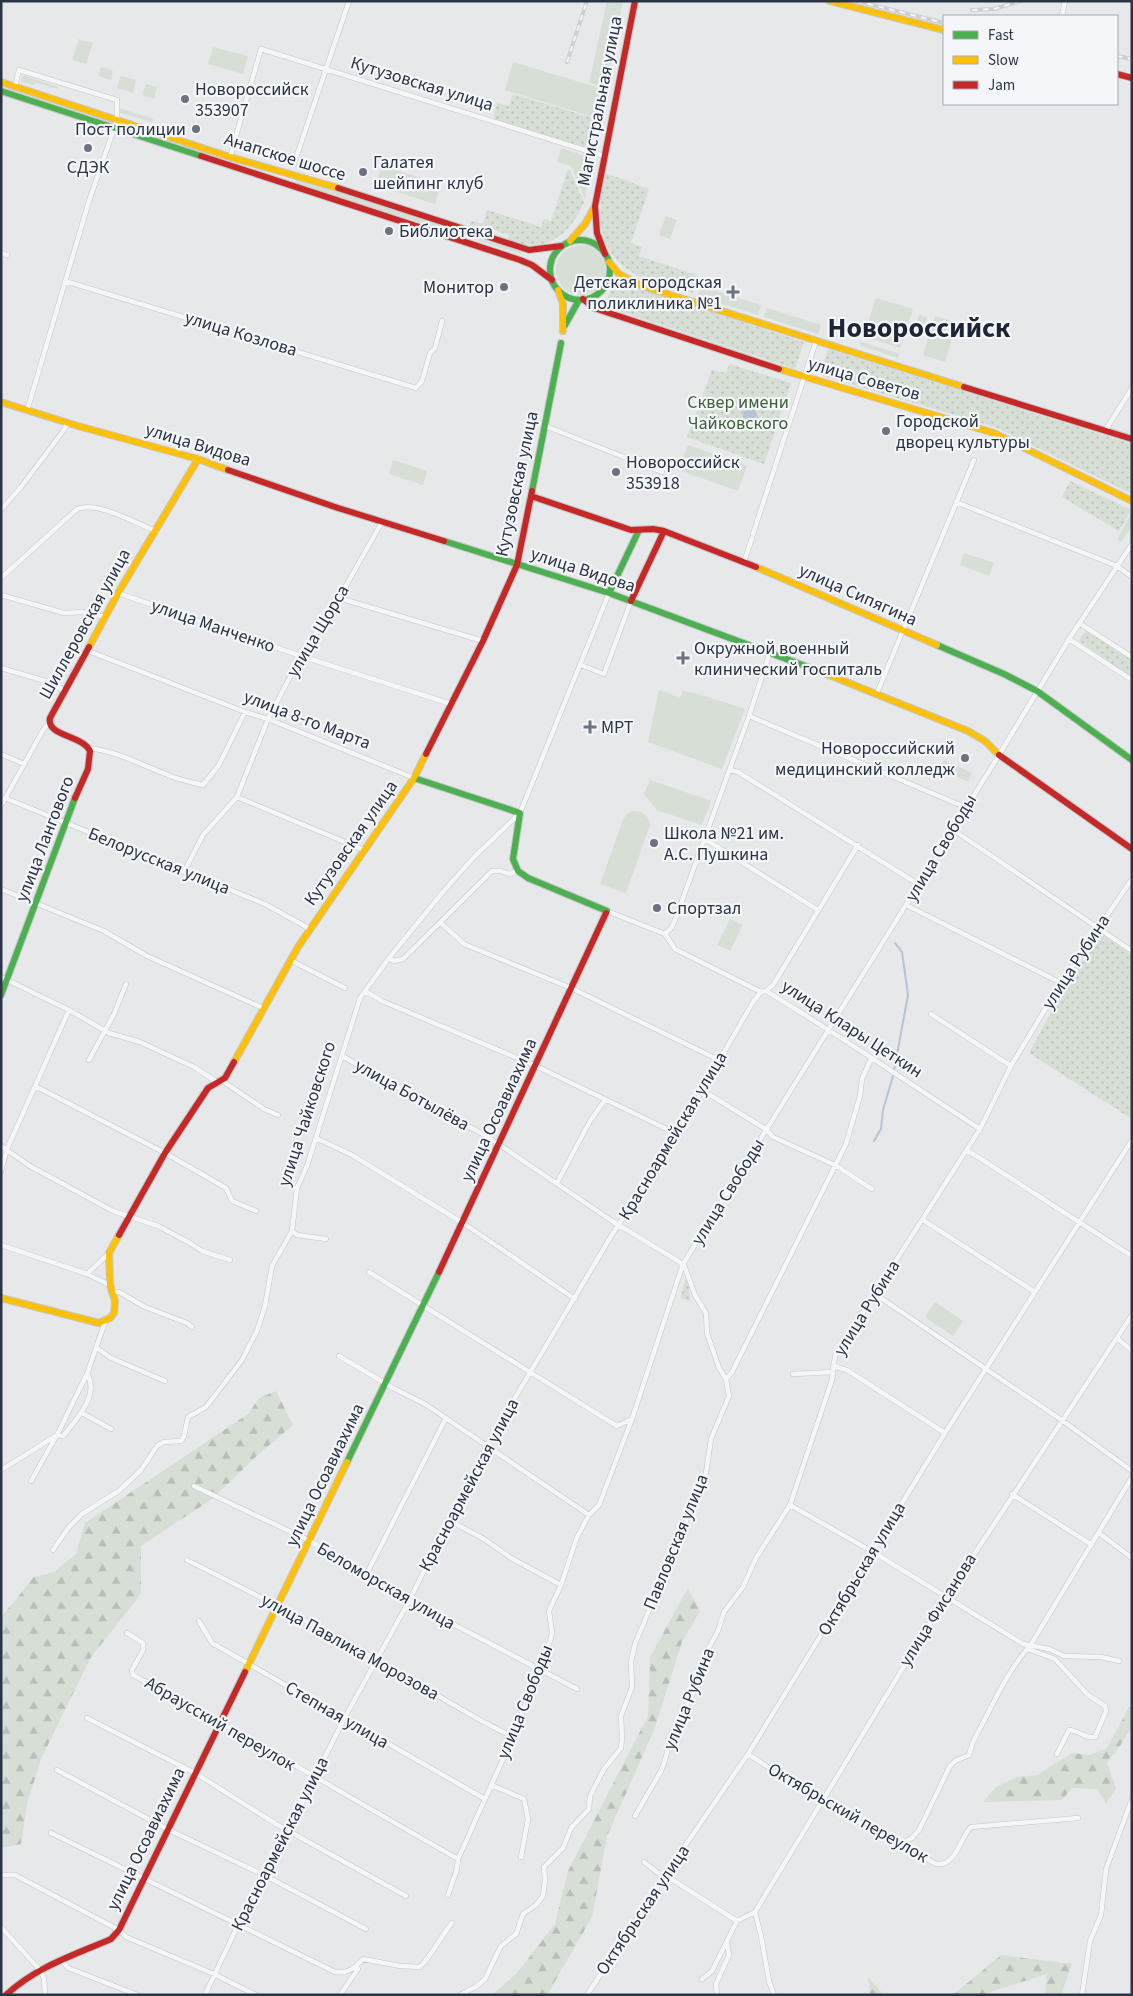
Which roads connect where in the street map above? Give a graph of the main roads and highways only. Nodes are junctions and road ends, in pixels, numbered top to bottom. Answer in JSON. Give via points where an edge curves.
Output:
{"nodes":[{"id":1,"x":635,"y":1,"type":"edge"},
{"id":2,"x":830,"y":1,"type":"edge"},
{"id":3,"x":943,"y":30,"type":"edge"},
{"id":4,"x":1118,"y":74,"type":"edge"},
{"id":5,"x":1132,"y":78,"type":"edge"},
{"id":6,"x":1,"y":82,"type":"edge"},
{"id":7,"x":1,"y":91,"type":"edge"},
{"id":8,"x":595,"y":206,"type":"junction"},
{"id":9,"x":564,"y":245,"type":"junction"},
{"id":10,"x":605,"y":254,"type":"junction"},
{"id":11,"x":609,"y":262,"type":"junction"},
{"id":12,"x":552,"y":280,"type":"junction"},
{"id":13,"x":558,"y":290,"type":"junction"},
{"id":14,"x":581,"y":300,"type":"junction"},
{"id":15,"x":561,"y":343,"type":"dead end"},
{"id":16,"x":1,"y":402,"type":"edge"},
{"id":17,"x":1132,"y":439,"type":"edge"},
{"id":18,"x":198,"y":459,"type":"junction"},
{"id":19,"x":531,"y":496,"type":"junction"},
{"id":20,"x":1132,"y":500,"type":"edge"},
{"id":21,"x":639,"y":530,"type":"junction"},
{"id":22,"x":664,"y":531,"type":"junction"},
{"id":23,"x":517,"y":565,"type":"junction"},
{"id":24,"x":609,"y":593,"type":"junction"},
{"id":25,"x":631,"y":601,"type":"junction"},
{"id":26,"x":90,"y":748,"type":"joint"},
{"id":27,"x":1132,"y":760,"type":"edge"},
{"id":28,"x":414,"y":778,"type":"junction"},
{"id":29,"x":1132,"y":849,"type":"edge"},
{"id":30,"x":518,"y":871,"type":"joint"},
{"id":31,"x":607,"y":911,"type":"joint"},
{"id":32,"x":4,"y":978,"type":"edge"},
{"id":33,"x":1,"y":995,"type":"edge"},
{"id":34,"x":1,"y":1298,"type":"edge"},
{"id":35,"x":6,"y":1995,"type":"edge"}],
"edges":[{"from":1,"to":8,"type":"main road","name":"Магистральная улица"},
{"from":2,"to":3,"type":"main road"},
{"from":4,"to":5,"type":"main road"},
{"from":6,"to":9,"type":"main road","name":"Анапское шоссе","via":[[529,250]]},
{"from":7,"to":12,"type":"main road","name":"Анапское шоссе","via":[[520,260]]},
{"from":8,"to":9,"type":"main road","name":"Магистральная улица","via":[[586,224]]},
{"from":8,"to":10,"type":"main road","name":"Магистральная улица","via":[[597,233]]},
{"from":9,"to":10,"type":"main road","via":[[579,240],[591,242]]},
{"from":9,"to":12,"type":"main road","via":[[551,262]]},
{"from":10,"to":11,"type":"main road"},
{"from":11,"to":14,"type":"main road","via":[[606,284],[597,294]]},
{"from":11,"to":17,"type":"main road","name":"улица Советов","via":[[619,274],[642,286]]},
{"from":12,"to":13,"type":"main road"},
{"from":13,"to":14,"type":"main road"},
{"from":13,"to":14,"type":"main road","via":[[563,304],[564,328]]},
{"from":14,"to":20,"type":"main road","name":"улица Советов","via":[[629,321],[805,378],[994,433]]},
{"from":15,"to":19,"type":"main road","name":"Кутузовская улица"},
{"from":16,"to":18,"type":"main road","name":"улица Видова"},
{"from":18,"to":23,"type":"main road","name":"улица Видова"},
{"from":18,"to":26,"type":"main road","name":"Шиллеровская улица","via":[[118,593],[50,718],[51,728]]},
{"from":19,"to":21,"type":"main road"},
{"from":19,"to":23,"type":"main road","name":"Кутузовская улица"},
{"from":21,"to":22,"type":"main road","name":"улица Сипягина"},
{"from":21,"to":24,"type":"main road","name":"улица Чайковского"},
{"from":22,"to":25,"type":"main road"},
{"from":22,"to":27,"type":"main road","name":"улица Сипягина","via":[[1004,674],[1037,691]]},
{"from":23,"to":24,"type":"main road","name":"улица Видова"},
{"from":23,"to":28,"type":"main road","name":"Кутузовская улица"},
{"from":24,"to":25,"type":"main road","name":"улица Видова"},
{"from":25,"to":29,"type":"main road","name":"улица Видова","via":[[877,693],[968,731],[985,740],[999,755]]},
{"from":26,"to":32,"type":"main road","name":"улица Лангового","via":[[87,770]]},
{"from":28,"to":30,"type":"main road","name":"улица 8-го Марта","via":[[520,813],[513,859]]},
{"from":28,"to":34,"type":"main road","name":"Кутузовская улица","via":[[310,928],[225,1078],[208,1088],[128,1217],[109,1253],[114,1313],[99,1323]]},
{"from":30,"to":31,"type":"main road","name":"улица Клары Цеткин"},
{"from":31,"to":35,"type":"main road","name":"улица Осоавиахима","via":[[386,1384],[118,1930],[111,1939],[39,1969]]},
{"from":32,"to":33,"type":"main road","name":"улица Лангового"}]}
